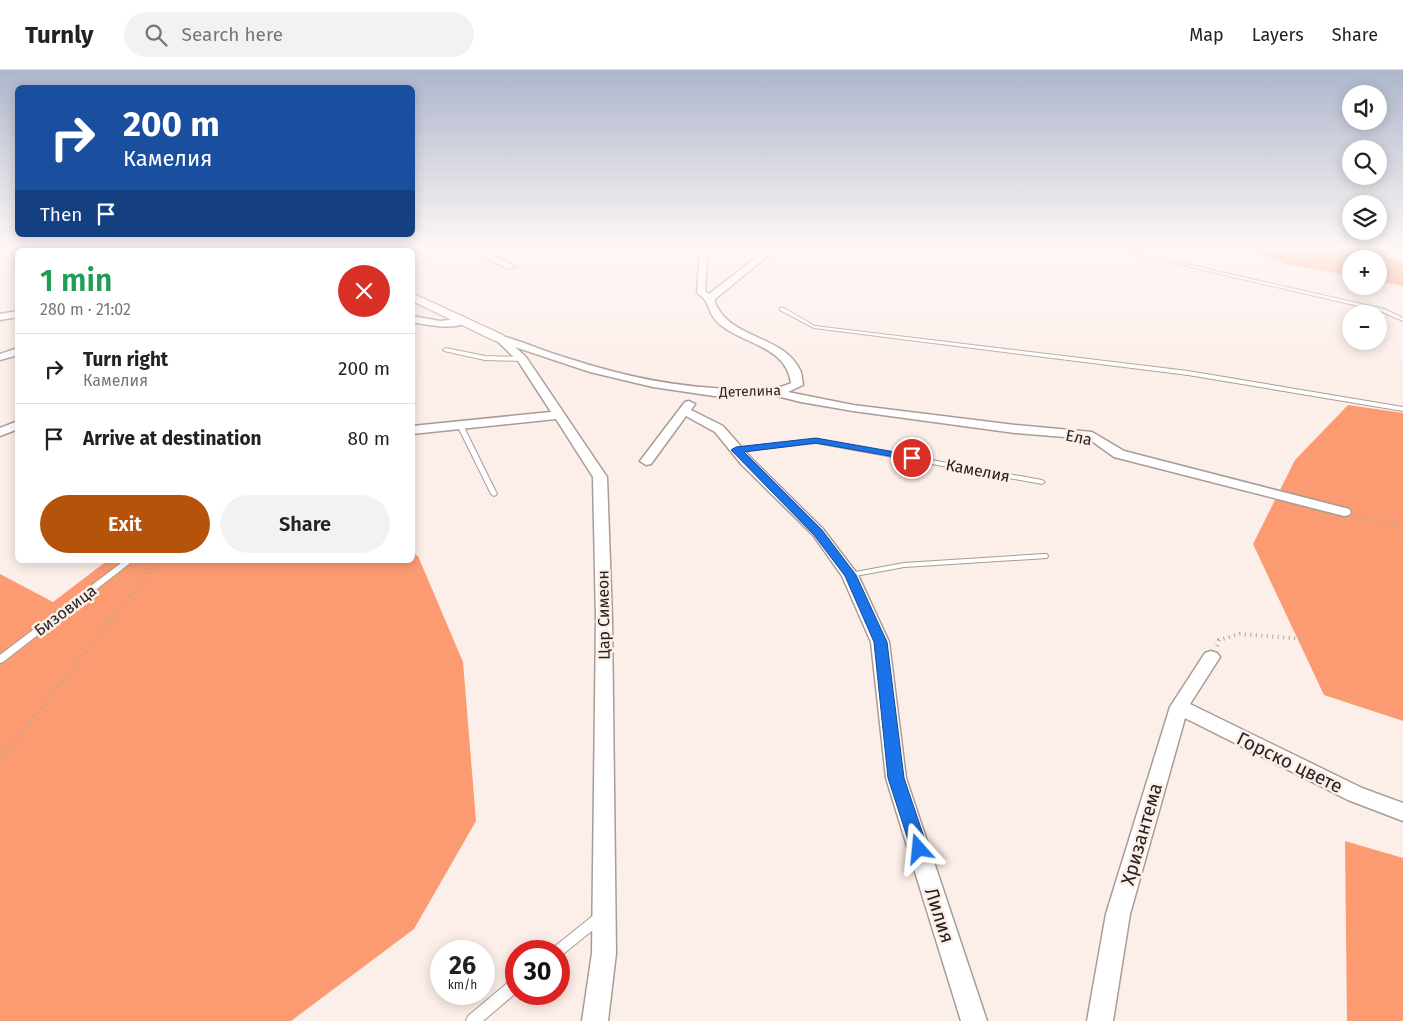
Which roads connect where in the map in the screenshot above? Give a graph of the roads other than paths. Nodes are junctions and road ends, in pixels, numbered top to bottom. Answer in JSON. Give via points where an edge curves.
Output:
{"nodes":[{"id":1,"x":703,"y":293,"type":"edge"},
{"id":2,"x":716,"y":293,"type":"edge"},
{"id":3,"x":1309,"y":293,"type":"edge"},
{"id":4,"x":415,"y":297,"type":"edge"},
{"id":5,"x":709,"y":299,"type":"junction"},
{"id":6,"x":782,"y":309,"type":"dead end"},
{"id":7,"x":15,"y":314,"type":"edge"},
{"id":8,"x":0,"y":317,"type":"edge"},
{"id":9,"x":415,"y":320,"type":"edge"},
{"id":10,"x":1403,"y":320,"type":"edge"},
{"id":11,"x":464,"y":321,"type":"junction"},
{"id":12,"x":499,"y":338,"type":"junction"},
{"id":13,"x":446,"y":350,"type":"dead end"},
{"id":14,"x":15,"y":352,"type":"edge"},
{"id":15,"x":0,"y":357,"type":"edge"},
{"id":16,"x":522,"y":360,"type":"junction"},
{"id":17,"x":698,"y":392,"type":"junction"},
{"id":18,"x":774,"y":392,"type":"junction"},
{"id":19,"x":1403,"y":409,"type":"edge"},
{"id":20,"x":684,"y":411,"type":"junction"},
{"id":21,"x":560,"y":415,"type":"junction"},
{"id":22,"x":15,"y":425,"type":"edge"},
{"id":23,"x":461,"y":426,"type":"junction"},
{"id":24,"x":415,"y":430,"type":"edge"},
{"id":25,"x":0,"y":432,"type":"edge"},
{"id":26,"x":736,"y":450,"type":"junction"},
{"id":27,"x":646,"y":461,"type":"dead end"},
{"id":28,"x":1042,"y":482,"type":"dead end"},
{"id":29,"x":494,"y":494,"type":"dead end"},
{"id":30,"x":1344,"y":512,"type":"road end"},
{"id":31,"x":1044,"y":556,"type":"dead end"},
{"id":32,"x":126,"y":563,"type":"edge"},
{"id":33,"x":850,"y":575,"type":"junction"},
{"id":34,"x":1211,"y":657,"type":"road end"},
{"id":35,"x":0,"y":660,"type":"edge"},
{"id":36,"x":1179,"y":707,"type":"junction"},
{"id":37,"x":1403,"y":812,"type":"edge"},
{"id":38,"x":604,"y":914,"type":"junction"},
{"id":39,"x":570,"y":941,"type":"edge"},
{"id":40,"x":505,"y":994,"type":"edge"},
{"id":41,"x":472,"y":1021,"type":"edge"},
{"id":42,"x":595,"y":1021,"type":"edge"},
{"id":43,"x":974,"y":1021,"type":"edge"},
{"id":44,"x":1100,"y":1021,"type":"edge"}],
"edges":[{"from":1,"to":5,"type":"street"},
{"from":2,"to":5,"type":"street"},
{"from":3,"to":10,"type":"lane","via":[[1382,310]]},
{"from":4,"to":11,"type":"street","name":"Цар Симеон"},
{"from":5,"to":18,"type":"street","name":"Детелина","via":[[711,310],[721,322],[789,361],[797,374],[797,385]]},
{"from":6,"to":19,"type":"lane","via":[[814,327],[1188,373]]},
{"from":7,"to":8,"type":"street"},
{"from":9,"to":11,"type":"street","via":[[440,324]]},
{"from":11,"to":12,"type":"street","name":"Цар Симеон"},
{"from":12,"to":16,"type":"street","name":"Цар Симеон"},
{"from":12,"to":17,"type":"street","name":"Детелина","via":[[587,369]]},
{"from":13,"to":16,"type":"lane","via":[[485,358]]},
{"from":14,"to":15,"type":"street"},
{"from":16,"to":21,"type":"street","name":"Цар Симеон"},
{"from":17,"to":18,"type":"street","name":"Детелина"},
{"from":17,"to":20,"type":"street","name":"Детелина"},
{"from":18,"to":30,"type":"street","name":"Ела","via":[[853,408],[1092,436],[1119,454]]},
{"from":20,"to":26,"type":"street","name":"Лилия","via":[[719,429]]},
{"from":20,"to":27,"type":"street","name":"Детелина"},
{"from":21,"to":23,"type":"street"},
{"from":21,"to":38,"type":"street","name":"Цар Симеон","via":[[600,477],[604,619]]},
{"from":22,"to":25,"type":"street"},
{"from":23,"to":24,"type":"street"},
{"from":23,"to":29,"type":"lane"},
{"from":26,"to":28,"type":"lane","name":"Камелия","via":[[816,441]]},
{"from":26,"to":33,"type":"street","name":"Лилия","via":[[818,532]]},
{"from":31,"to":33,"type":"lane","via":[[904,565]]},
{"from":32,"to":35,"type":"lane","name":"Бизовица"},
{"from":33,"to":43,"type":"street","name":"Лилия","via":[[880,642],[896,778]]},
{"from":34,"to":36,"type":"street","name":"Хризантема"},
{"from":36,"to":37,"type":"street","name":"Горско цвете","via":[[1355,794]]},
{"from":36,"to":44,"type":"street","name":"Хризантема","via":[[1118,914]]},
{"from":38,"to":39,"type":"lane"},
{"from":38,"to":42,"type":"street","name":"Цар Симеон","via":[[604,953]]},
{"from":40,"to":41,"type":"lane"}]}
